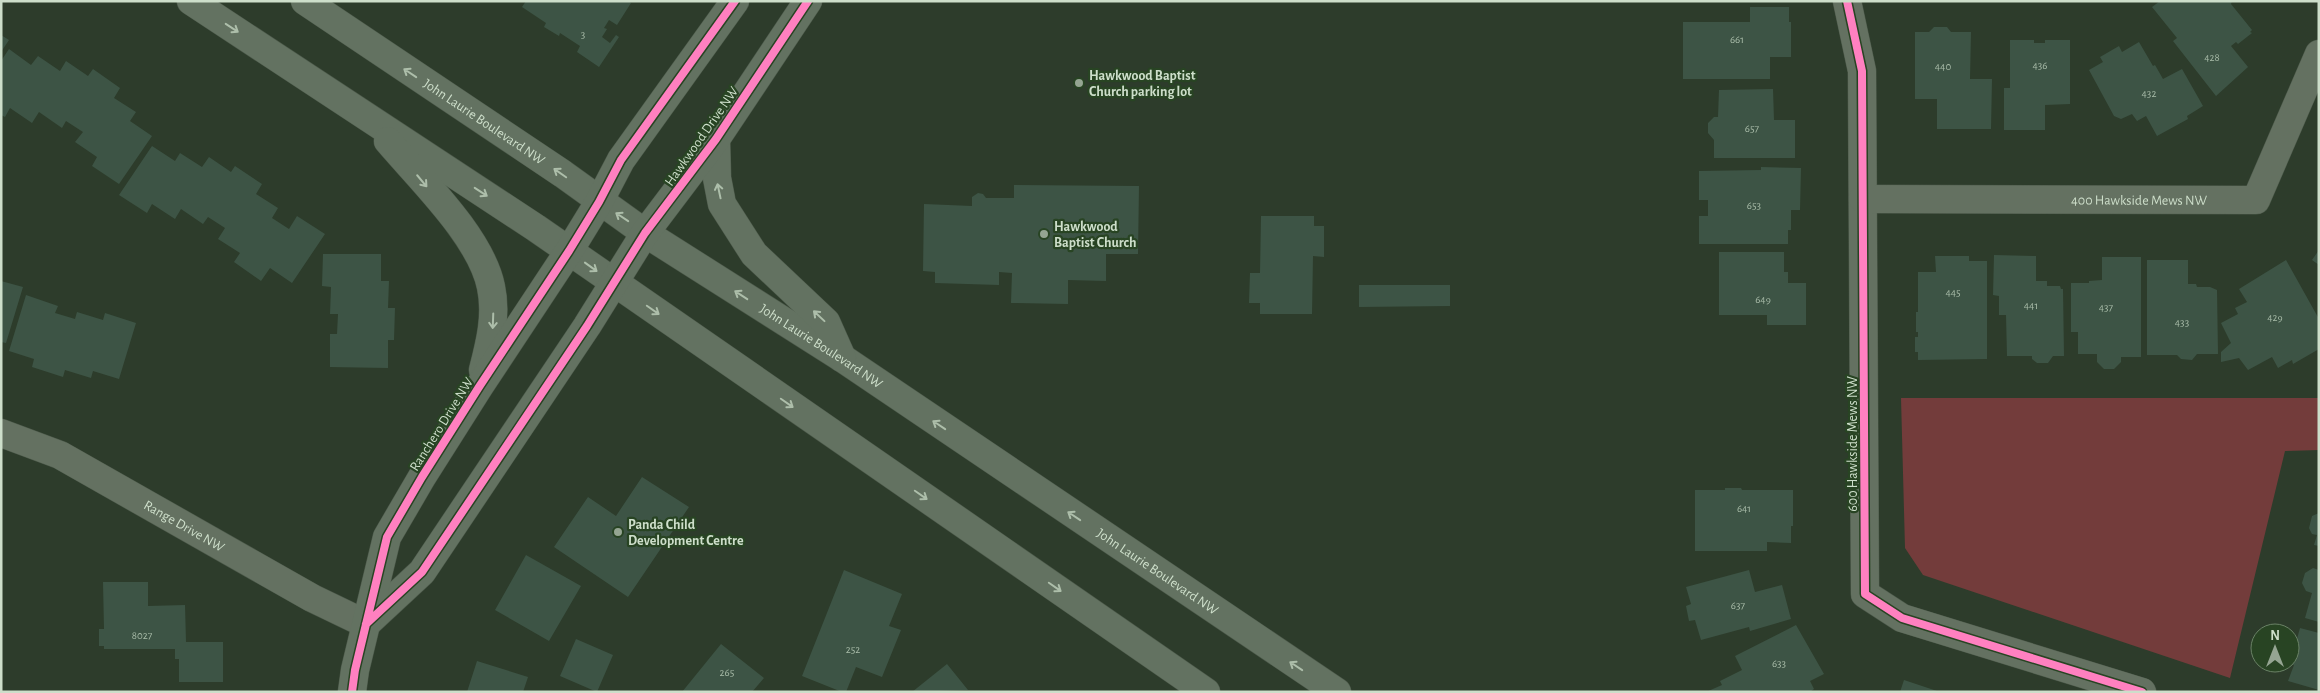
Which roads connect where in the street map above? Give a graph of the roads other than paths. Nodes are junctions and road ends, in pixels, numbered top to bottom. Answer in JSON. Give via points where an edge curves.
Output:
{"nodes":[{"id":1,"x":191,"y":1,"type":"edge"},
{"id":2,"x":305,"y":1,"type":"edge"},
{"id":3,"x":735,"y":1,"type":"edge"},
{"id":4,"x":808,"y":1,"type":"edge"},
{"id":5,"x":1848,"y":1,"type":"edge"},
{"id":6,"x":2319,"y":54,"type":"edge"},
{"id":7,"x":367,"y":118,"type":"junction"},
{"id":8,"x":716,"y":138,"type":"junction"},
{"id":9,"x":1863,"y":199,"type":"junction"},
{"id":10,"x":599,"y":202,"type":"junction"},
{"id":11,"x":645,"y":233,"type":"junction"},
{"id":12,"x":569,"y":251,"type":"junction"},
{"id":13,"x":613,"y":283,"type":"junction"},
{"id":14,"x":842,"y":358,"type":"junction"},
{"id":15,"x":479,"y":387,"type":"junction"},
{"id":16,"x":1,"y":433,"type":"edge"},
{"id":17,"x":366,"y":624,"type":"junction"},
{"id":18,"x":352,"y":692,"type":"edge"},
{"id":19,"x":1206,"y":692,"type":"edge"},
{"id":20,"x":1337,"y":692,"type":"edge"},
{"id":21,"x":2142,"y":692,"type":"edge"}],
"edges":[{"from":1,"to":7,"type":"main road","one_way":true},
{"from":10,"to":2,"type":"main road","name":"John Laurie Boulevard NW","one_way":true,"via":[[563,174]]},
{"from":3,"to":10,"type":"main road","via":[[621,160]]},
{"from":4,"to":8,"type":"main road","name":"Hawkwood Drive NW"},
{"from":5,"to":9,"type":"street","name":"600 Hawkside Mews NW","via":[[1862,72]]},
{"from":6,"to":9,"type":"street","name":"400 Hawkside Mews NW","via":[[2256,200]]},
{"from":7,"to":12,"type":"main road","one_way":true},
{"from":7,"to":15,"type":"main road","one_way":true,"via":[[472,240],[484,264],[491,287],[492,333]]},
{"from":8,"to":11,"type":"main road","name":"Hawkwood Drive NW"},
{"from":14,"to":8,"type":"main road","one_way":true,"via":[[826,322],[754,254],[722,204],[717,178]]},
{"from":9,"to":21,"type":"street","name":"600 Hawkside Mews NW","via":[[1865,594],[1902,618]]},
{"from":11,"to":10,"type":"main road","name":"John Laurie Boulevard NW","one_way":true},
{"from":10,"to":12,"type":"main road"},
{"from":11,"to":13,"type":"main road","name":"Hawkwood Drive NW"},
{"from":14,"to":11,"type":"main road","name":"John Laurie Boulevard NW","one_way":true},
{"from":12,"to":13,"type":"main road","one_way":true},
{"from":12,"to":15,"type":"main road","name":"Ranchero Drive NW"},
{"from":13,"to":17,"type":"main road","via":[[422,572]]},
{"from":13,"to":19,"type":"main road","one_way":true},
{"from":20,"to":14,"type":"main road","name":"John Laurie Boulevard NW","one_way":true},
{"from":15,"to":17,"type":"main road","name":"Ranchero Drive NW","via":[[387,538]]},
{"from":16,"to":17,"type":"street","name":"Range Drive NW","via":[[60,455],[312,598]]},
{"from":17,"to":18,"type":"main road","name":"Ranchero Drive NW"}]}
